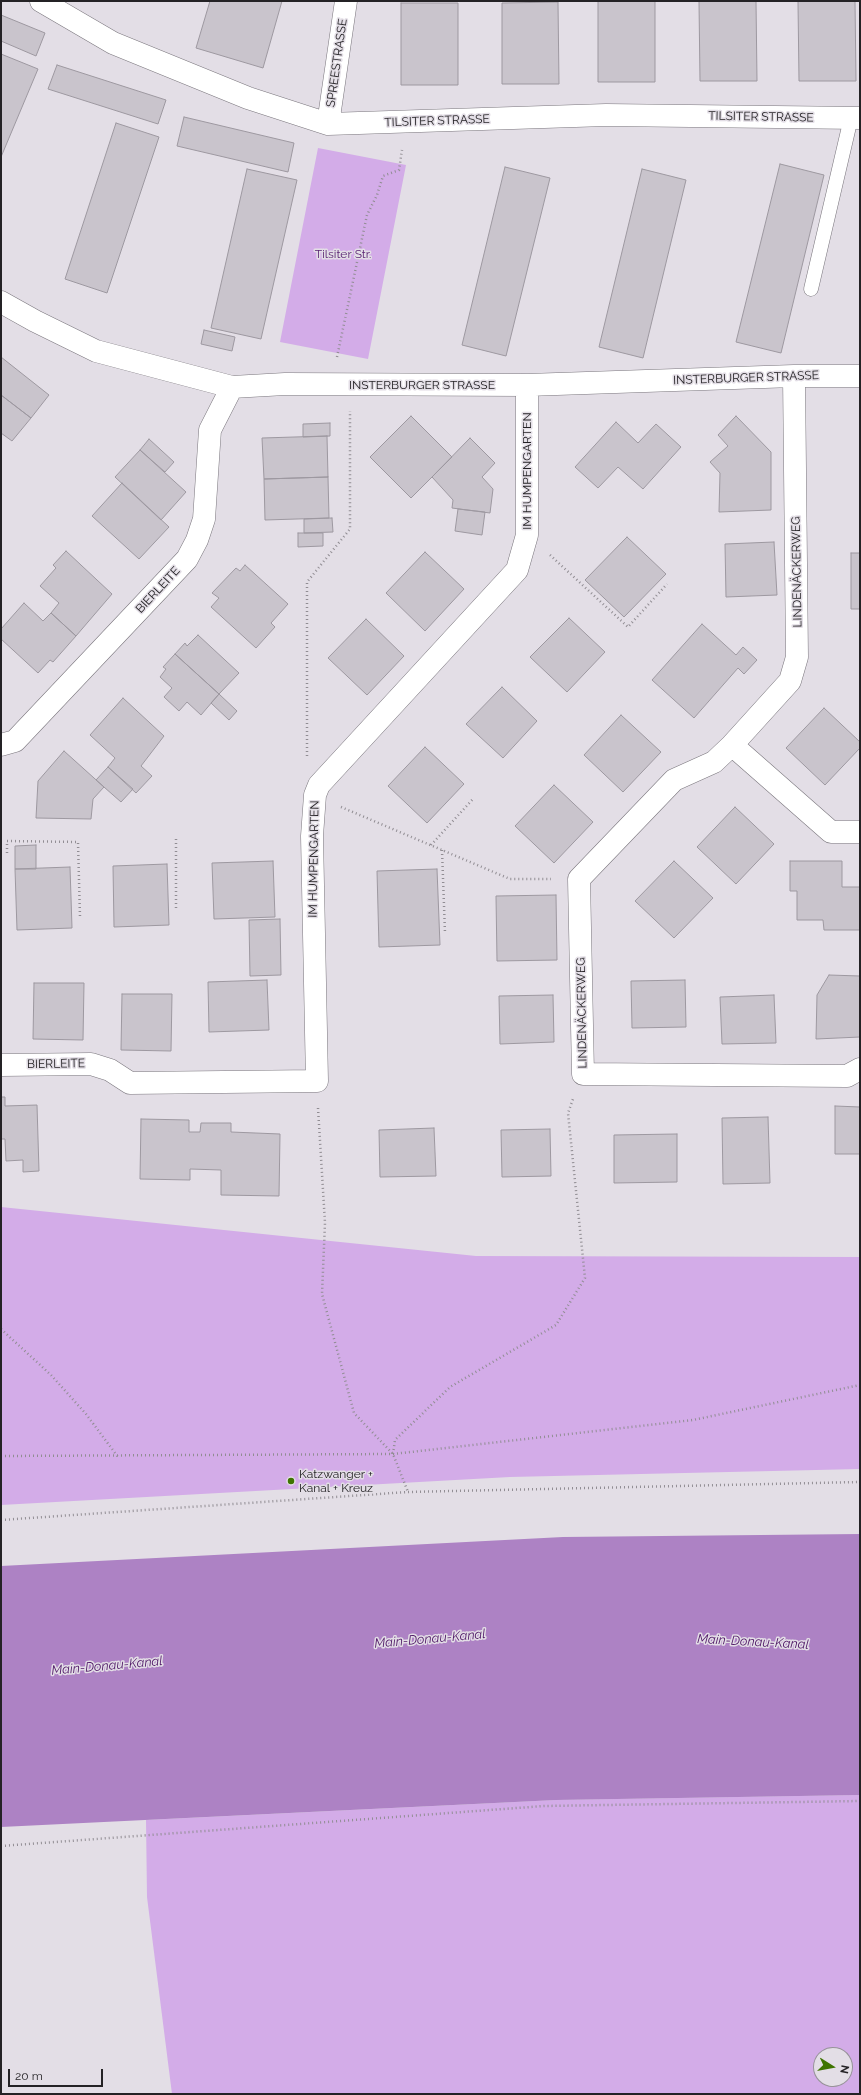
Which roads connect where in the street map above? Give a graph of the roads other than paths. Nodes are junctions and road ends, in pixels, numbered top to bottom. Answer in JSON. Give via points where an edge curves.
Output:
{"nodes":[{"id":1,"x":41,"y":1,"type":"edge"},
{"id":2,"x":346,"y":1,"type":"edge"},
{"id":3,"x":856,"y":118,"type":"edge"},
{"id":4,"x":328,"y":124,"type":"junction"},
{"id":5,"x":811,"y":289,"type":"dead end"},
{"id":6,"x":1,"y":302,"type":"edge"},
{"id":7,"x":794,"y":376,"type":"junction"},
{"id":8,"x":860,"y":376,"type":"edge"},
{"id":9,"x":527,"y":386,"type":"junction"},
{"id":10,"x":232,"y":387,"type":"junction"},
{"id":11,"x":732,"y":745,"type":"junction"},
{"id":12,"x":1,"y":746,"type":"edge"},
{"id":13,"x":860,"y":832,"type":"edge"},
{"id":14,"x":1,"y":1065,"type":"edge"},
{"id":15,"x":860,"y":1069,"type":"edge"},
{"id":16,"x":130,"y":1083,"type":"joint"}],
"edges":[{"from":1,"to":4,"type":"street","name":"TILSITER STRASSE","via":[[113,43],[248,98]]},
{"from":2,"to":4,"type":"street","name":"SPREESTRASSE"},
{"from":3,"to":4,"type":"street","name":"TILSITER STRASSE","via":[[606,115]]},
{"from":3,"to":5,"type":"lane"},
{"from":6,"to":10,"type":"street","name":"INSTERBURGER STRASSE","via":[[35,322],[96,351]]},
{"from":7,"to":8,"type":"street","name":"INSTERBURGER STRASSE"},
{"from":7,"to":9,"type":"street","name":"INSTERBURGER STRASSE"},
{"from":7,"to":11,"type":"street","name":"LINDENÄCKERWEG","via":[[797,657],[790,681]]},
{"from":9,"to":10,"type":"street","name":"INSTERBURGER STRASSE","via":[[340,384]]},
{"from":9,"to":16,"type":"street","name":"IM HUMPENGARTEN","via":[[528,535],[517,570],[317,790],[312,836],[316,1081]]},
{"from":10,"to":12,"type":"street","name":"BIERLEITE","via":[[210,430],[204,519],[187,558],[15,741]]},
{"from":11,"to":13,"type":"street","via":[[831,832]]},
{"from":11,"to":15,"type":"street","name":"LINDENÄCKERWEG","via":[[714,762],[674,780],[579,879],[583,1074],[847,1076]]},
{"from":14,"to":16,"type":"street","name":"BIERLEITE","via":[[91,1064],[110,1070]]}]}
